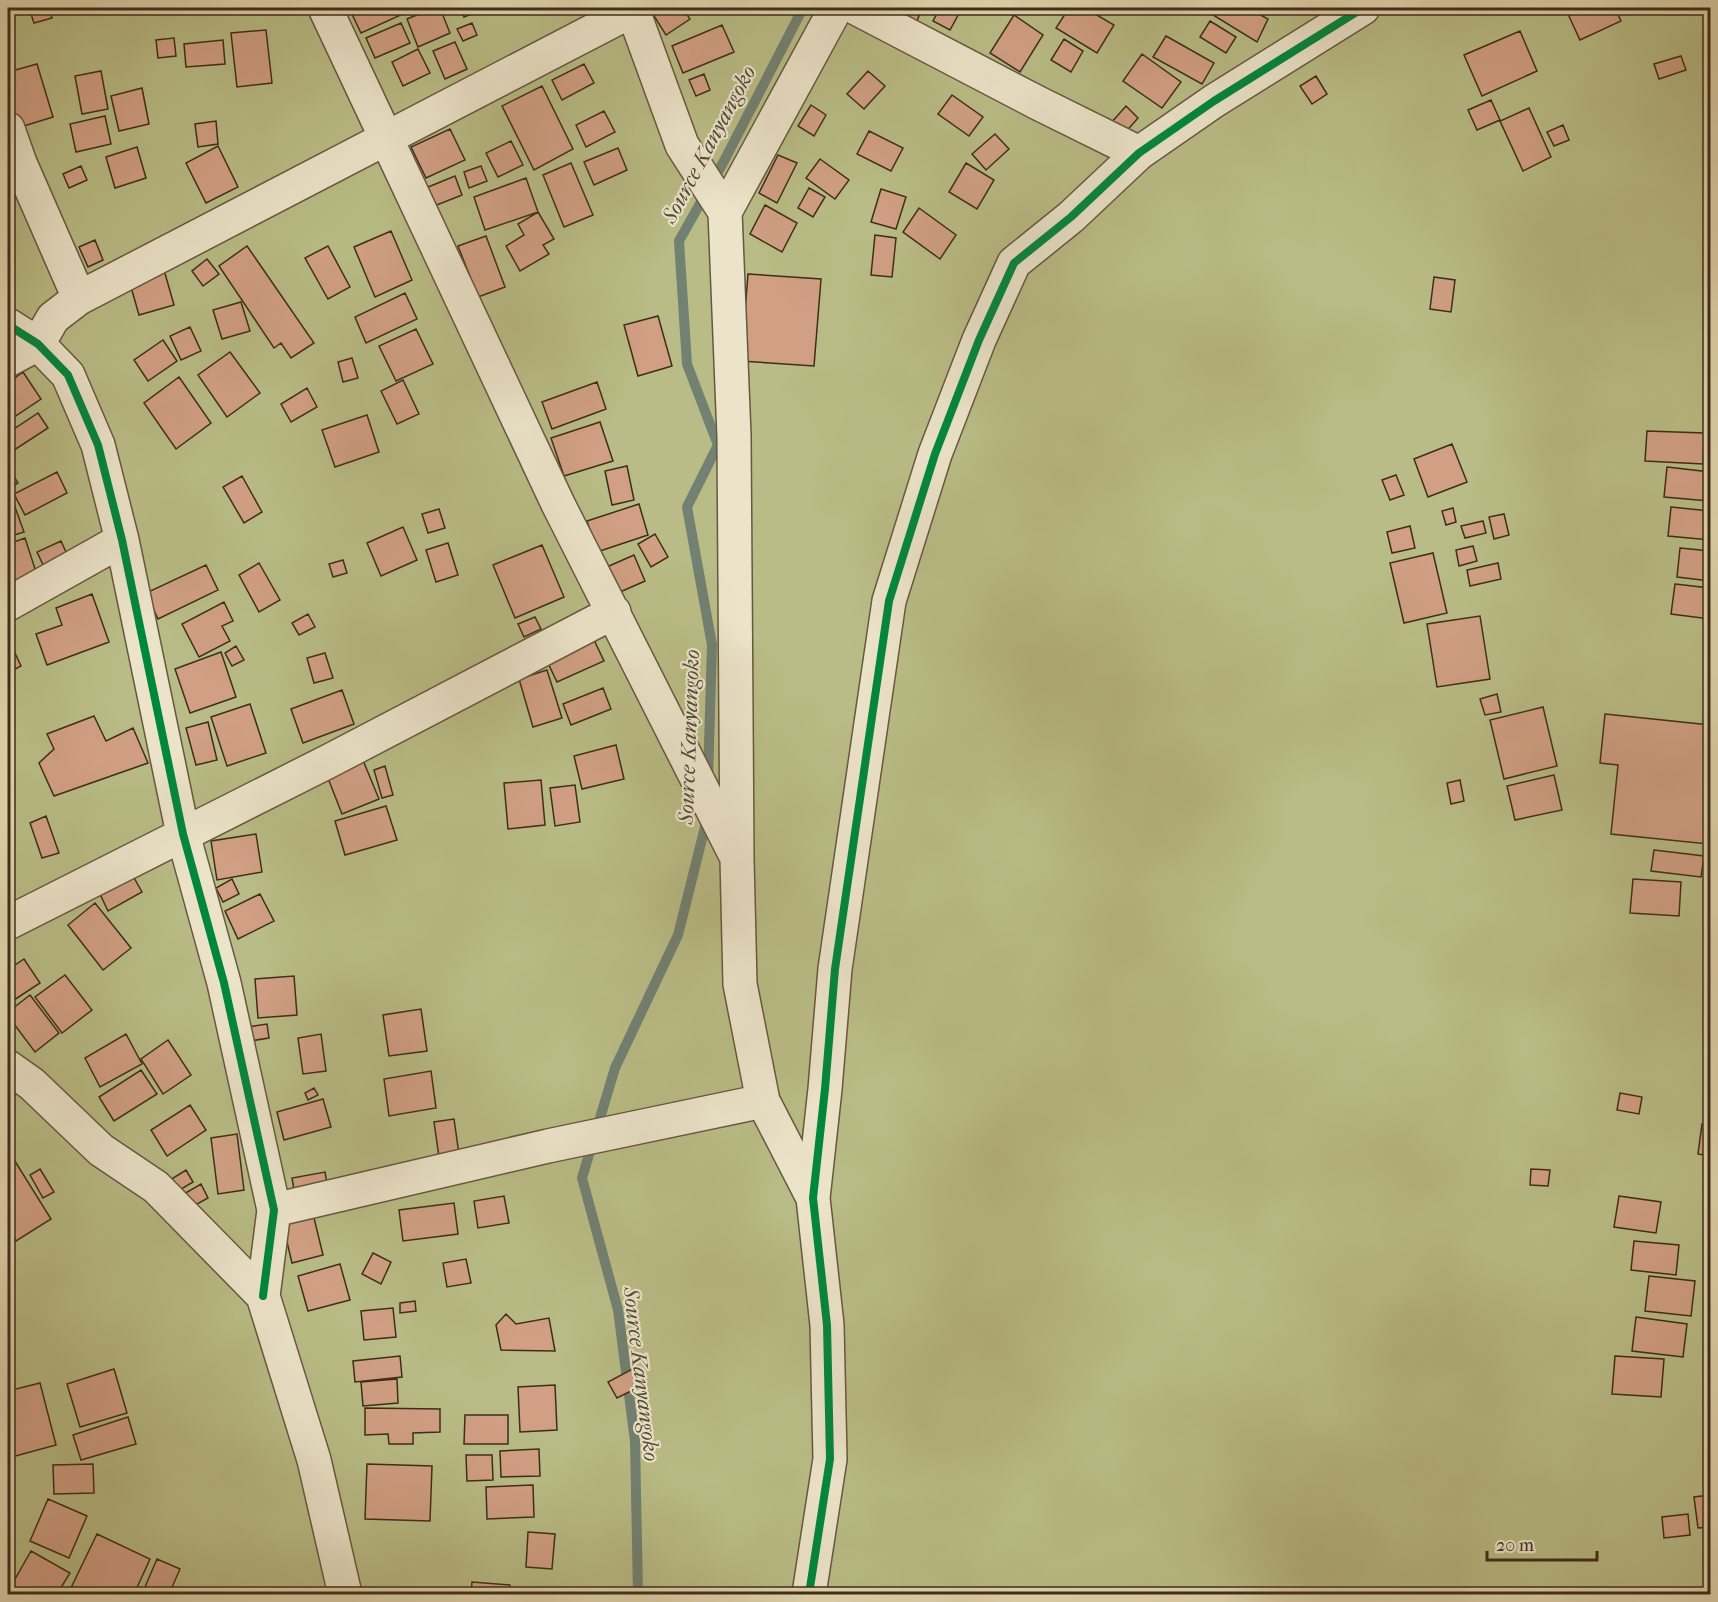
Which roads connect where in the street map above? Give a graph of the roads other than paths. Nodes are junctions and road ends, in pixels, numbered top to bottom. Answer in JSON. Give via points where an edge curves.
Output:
{"nodes":[{"id":1,"x":326,"y":8,"type":"edge"},
{"id":2,"x":837,"y":8,"type":"edge"},
{"id":3,"x":856,"y":8,"type":"edge"},
{"id":4,"x":1363,"y":8,"type":"edge"},
{"id":5,"x":632,"y":9,"type":"edge"},
{"id":6,"x":8,"y":129,"type":"edge"},
{"id":7,"x":387,"y":138,"type":"junction"},
{"id":8,"x":1139,"y":153,"type":"junction"},
{"id":9,"x":725,"y":212,"type":"junction"},
{"id":10,"x":79,"y":298,"type":"junction"},
{"id":11,"x":8,"y":325,"type":"edge"},
{"id":12,"x":38,"y":344,"type":"junction"},
{"id":13,"x":8,"y":360,"type":"edge"},
{"id":14,"x":122,"y":540,"type":"junction"},
{"id":15,"x":8,"y":604,"type":"edge"},
{"id":16,"x":614,"y":612,"type":"junction"},
{"id":17,"x":183,"y":834,"type":"junction"},
{"id":18,"x":737,"y":859,"type":"junction"},
{"id":19,"x":8,"y":923,"type":"edge"},
{"id":20,"x":8,"y":1067,"type":"edge"},
{"id":21,"x":763,"y":1101,"type":"junction"},
{"id":22,"x":813,"y":1198,"type":"junction"},
{"id":23,"x":274,"y":1210,"type":"junction"},
{"id":24,"x":262,"y":1296,"type":"junction"},
{"id":25,"x":345,"y":1594,"type":"edge"},
{"id":26,"x":809,"y":1594,"type":"edge"}],
"edges":[{"from":1,"to":7,"type":"street"},
{"from":2,"to":9,"type":"street"},
{"from":3,"to":8,"type":"street"},
{"from":4,"to":8,"type":"street"},
{"from":5,"to":7,"type":"street"},
{"from":5,"to":9,"type":"street","via":[[682,145]]},
{"from":6,"to":10,"type":"street"},
{"from":7,"to":10,"type":"street"},
{"from":7,"to":16,"type":"street","via":[[558,504]]},
{"from":8,"to":22,"type":"street","via":[[1071,217],[1014,263],[935,454],[892,590],[836,969]]},
{"from":9,"to":18,"type":"street","via":[[734,436]]},
{"from":10,"to":12,"type":"street","via":[[53,318]]},
{"from":11,"to":12,"type":"street"},
{"from":12,"to":13,"type":"street"},
{"from":12,"to":14,"type":"street","via":[[68,375],[98,445]]},
{"from":14,"to":15,"type":"street"},
{"from":14,"to":17,"type":"street"},
{"from":16,"to":17,"type":"street"},
{"from":16,"to":18,"type":"street"},
{"from":17,"to":19,"type":"street"},
{"from":17,"to":23,"type":"street","via":[[224,983]]},
{"from":18,"to":21,"type":"street","via":[[740,984]]},
{"from":20,"to":24,"type":"street","via":[[32,1084],[101,1150],[156,1187]]},
{"from":21,"to":22,"type":"street"},
{"from":21,"to":23,"type":"street"},
{"from":22,"to":26,"type":"street","via":[[826,1325],[830,1459]]},
{"from":23,"to":24,"type":"street"},
{"from":24,"to":25,"type":"street","via":[[314,1460]]}]}
